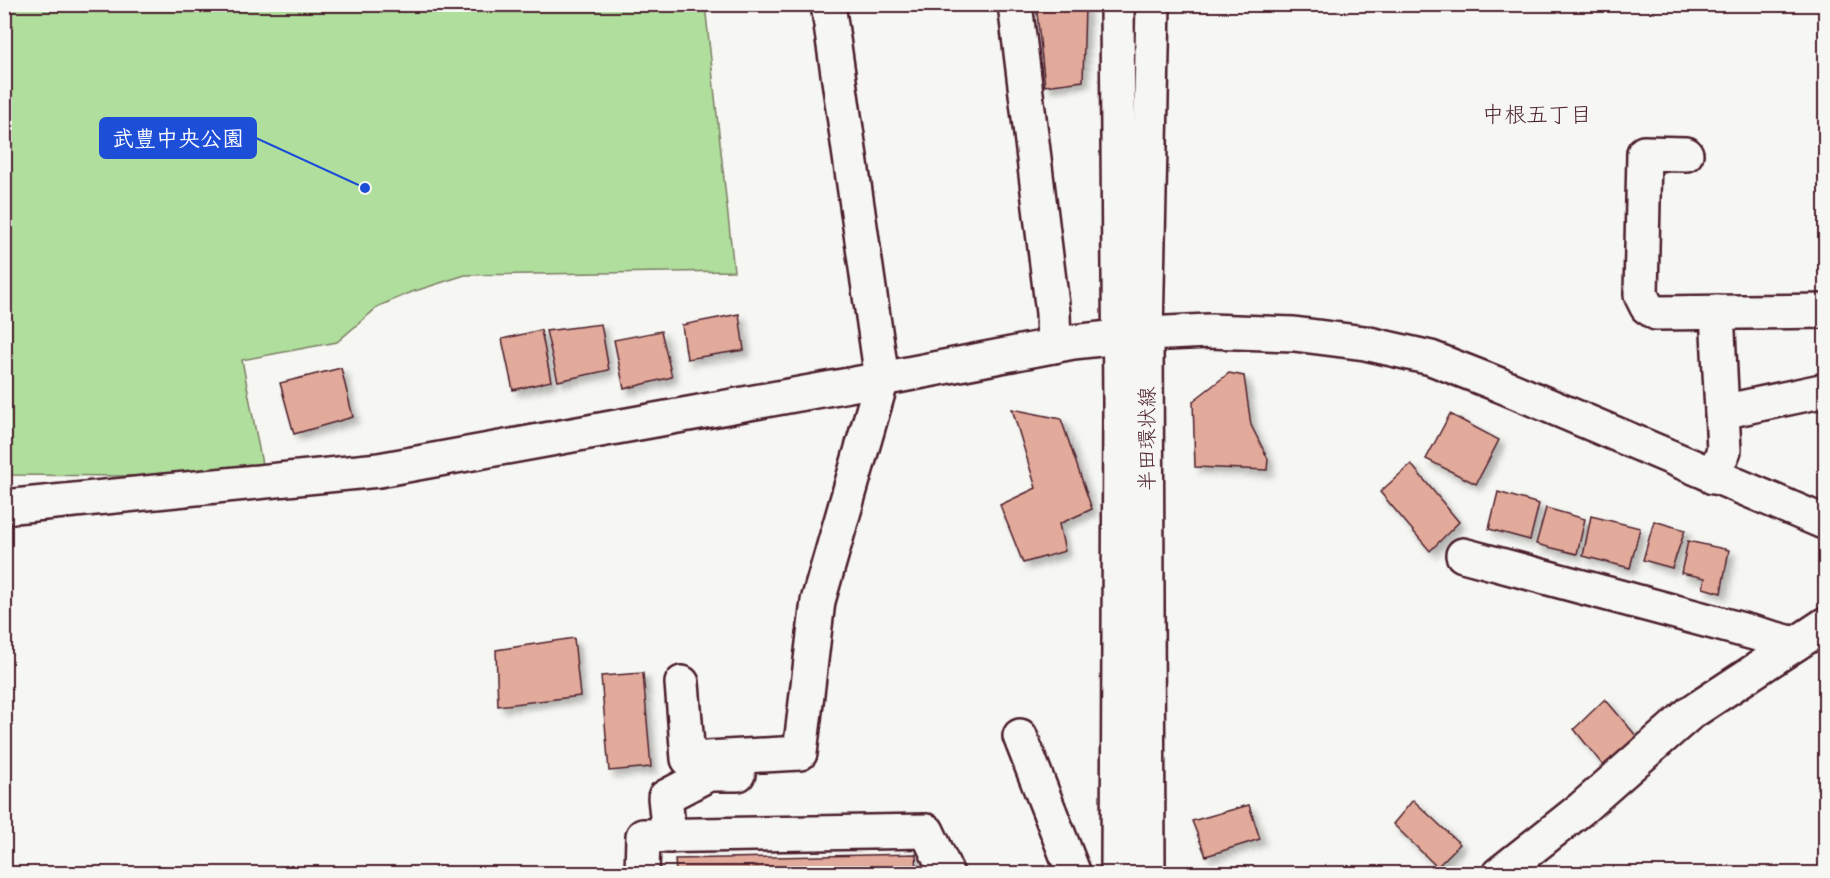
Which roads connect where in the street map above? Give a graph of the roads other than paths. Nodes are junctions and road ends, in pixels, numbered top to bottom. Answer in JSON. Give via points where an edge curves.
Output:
{"nodes":[{"id":1,"x":828,"y":4,"type":"edge"},
{"id":2,"x":1015,"y":4,"type":"edge"},
{"id":3,"x":1118,"y":4,"type":"edge"},
{"id":4,"x":1153,"y":4,"type":"edge"},
{"id":5,"x":1686,"y":154,"type":"dead end"},
{"id":6,"x":1826,"y":311,"type":"edge"},
{"id":7,"x":1718,"y":312,"type":"junction"},
{"id":8,"x":1133,"y":335,"type":"junction"},
{"id":9,"x":1054,"y":346,"type":"junction"},
{"id":10,"x":882,"y":380,"type":"junction"},
{"id":11,"x":1826,"y":390,"type":"edge"},
{"id":12,"x":1722,"y":412,"type":"junction"},
{"id":13,"x":1713,"y":477,"type":"junction"},
{"id":14,"x":4,"y":507,"type":"edge"},
{"id":15,"x":1826,"y":523,"type":"edge"},
{"id":16,"x":1463,"y":555,"type":"dead end"},
{"id":17,"x":1826,"y":624,"type":"edge"},
{"id":18,"x":1795,"y":644,"type":"junction"},
{"id":19,"x":682,"y":683,"type":"dead end"},
{"id":20,"x":1020,"y":736,"type":"dead end"},
{"id":21,"x":800,"y":753,"type":"junction"},
{"id":22,"x":669,"y":836,"type":"junction"},
{"id":23,"x":642,"y":873,"type":"edge"},
{"id":24,"x":947,"y":873,"type":"edge"},
{"id":25,"x":1074,"y":873,"type":"edge"},
{"id":26,"x":1118,"y":873,"type":"edge"},
{"id":27,"x":1148,"y":873,"type":"edge"},
{"id":28,"x":1499,"y":873,"type":"edge"}],
"edges":[{"from":1,"to":10,"type":"street"},
{"from":2,"to":9,"type":"street"},
{"from":3,"to":8,"type":"street","name":"半田環状線"},
{"from":4,"to":8,"type":"street","name":"半田環状線"},
{"from":5,"to":7,"type":"street","via":[[1644,153],[1641,295],[1647,307],[1656,313]]},
{"from":6,"to":7,"type":"street"},
{"from":7,"to":12,"type":"street"},
{"from":8,"to":9,"type":"street"},
{"from":8,"to":13,"type":"street","via":[[1209,330],[1294,334],[1365,343],[1431,358]]},
{"from":8,"to":26,"type":"street","name":"半田環状線"},
{"from":8,"to":27,"type":"street","name":"半田環状線"},
{"from":9,"to":10,"type":"street"},
{"from":10,"to":14,"type":"street","via":[[379,470]]},
{"from":10,"to":21,"type":"street","via":[[818,601]]},
{"from":11,"to":12,"type":"street"},
{"from":12,"to":13,"type":"street","via":[[1724,450]]},
{"from":13,"to":15,"type":"street"},
{"from":16,"to":18,"type":"street"},
{"from":17,"to":18,"type":"street"},
{"from":18,"to":28,"type":"street","via":[[1689,714],[1581,809]]},
{"from":19,"to":21,"type":"street","via":[[688,759]]},
{"from":20,"to":25,"type":"street"},
{"from":21,"to":22,"type":"street","via":[[801,774],[709,774],[665,797]]},
{"from":22,"to":23,"type":"street","via":[[643,836]]},
{"from":22,"to":24,"type":"street","via":[[927,831]]}]}
